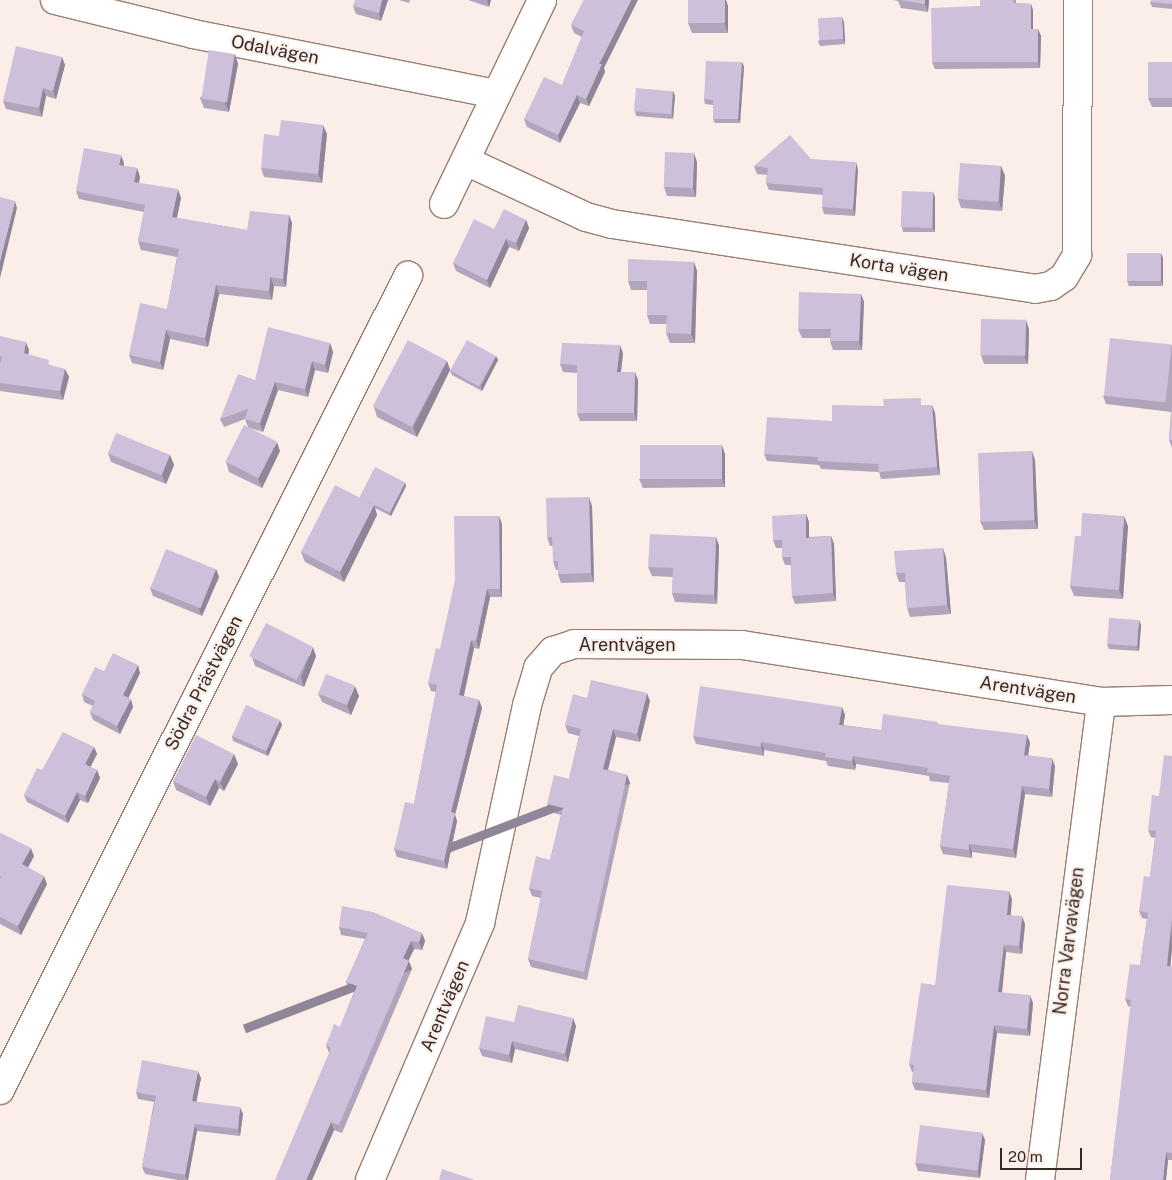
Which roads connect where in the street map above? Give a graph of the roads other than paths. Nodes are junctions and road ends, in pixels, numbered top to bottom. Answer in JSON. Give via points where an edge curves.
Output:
{"nodes":[{"id":1,"x":55,"y":0,"type":"edge"},
{"id":2,"x":542,"y":0,"type":"edge"},
{"id":3,"x":1078,"y":0,"type":"edge"},
{"id":4,"x":496,"y":94,"type":"junction"},
{"id":5,"x":466,"y":161,"type":"junction"},
{"id":6,"x":444,"y":204,"type":"dead end"},
{"id":7,"x":408,"y":276,"type":"dead end"},
{"id":8,"x":1172,"y":700,"type":"edge"},
{"id":9,"x":1101,"y":702,"type":"junction"},
{"id":10,"x":0,"y":1090,"type":"edge"},
{"id":11,"x":370,"y":1180,"type":"edge"},
{"id":12,"x":1040,"y":1180,"type":"edge"}],
"edges":[{"from":1,"to":4,"type":"street","name":"Odalvägen","via":[[193,34]]},
{"from":2,"to":4,"type":"street"},
{"from":3,"to":5,"type":"street","name":"Korta vägen","via":[[1077,254],[1064,277],[1051,286],[1035,289],[612,224],[586,217]]},
{"from":4,"to":5,"type":"street"},
{"from":5,"to":6,"type":"street"},
{"from":7,"to":10,"type":"street","name":"Södra Prästvägen"},
{"from":8,"to":9,"type":"street","name":"Arentvägen"},
{"from":9,"to":11,"type":"street","name":"Arentvägen","via":[[742,646],[574,644],[553,650],[538,668],[527,705],[480,923]]},
{"from":9,"to":12,"type":"street","name":"Norra Varvavägen"}]}
